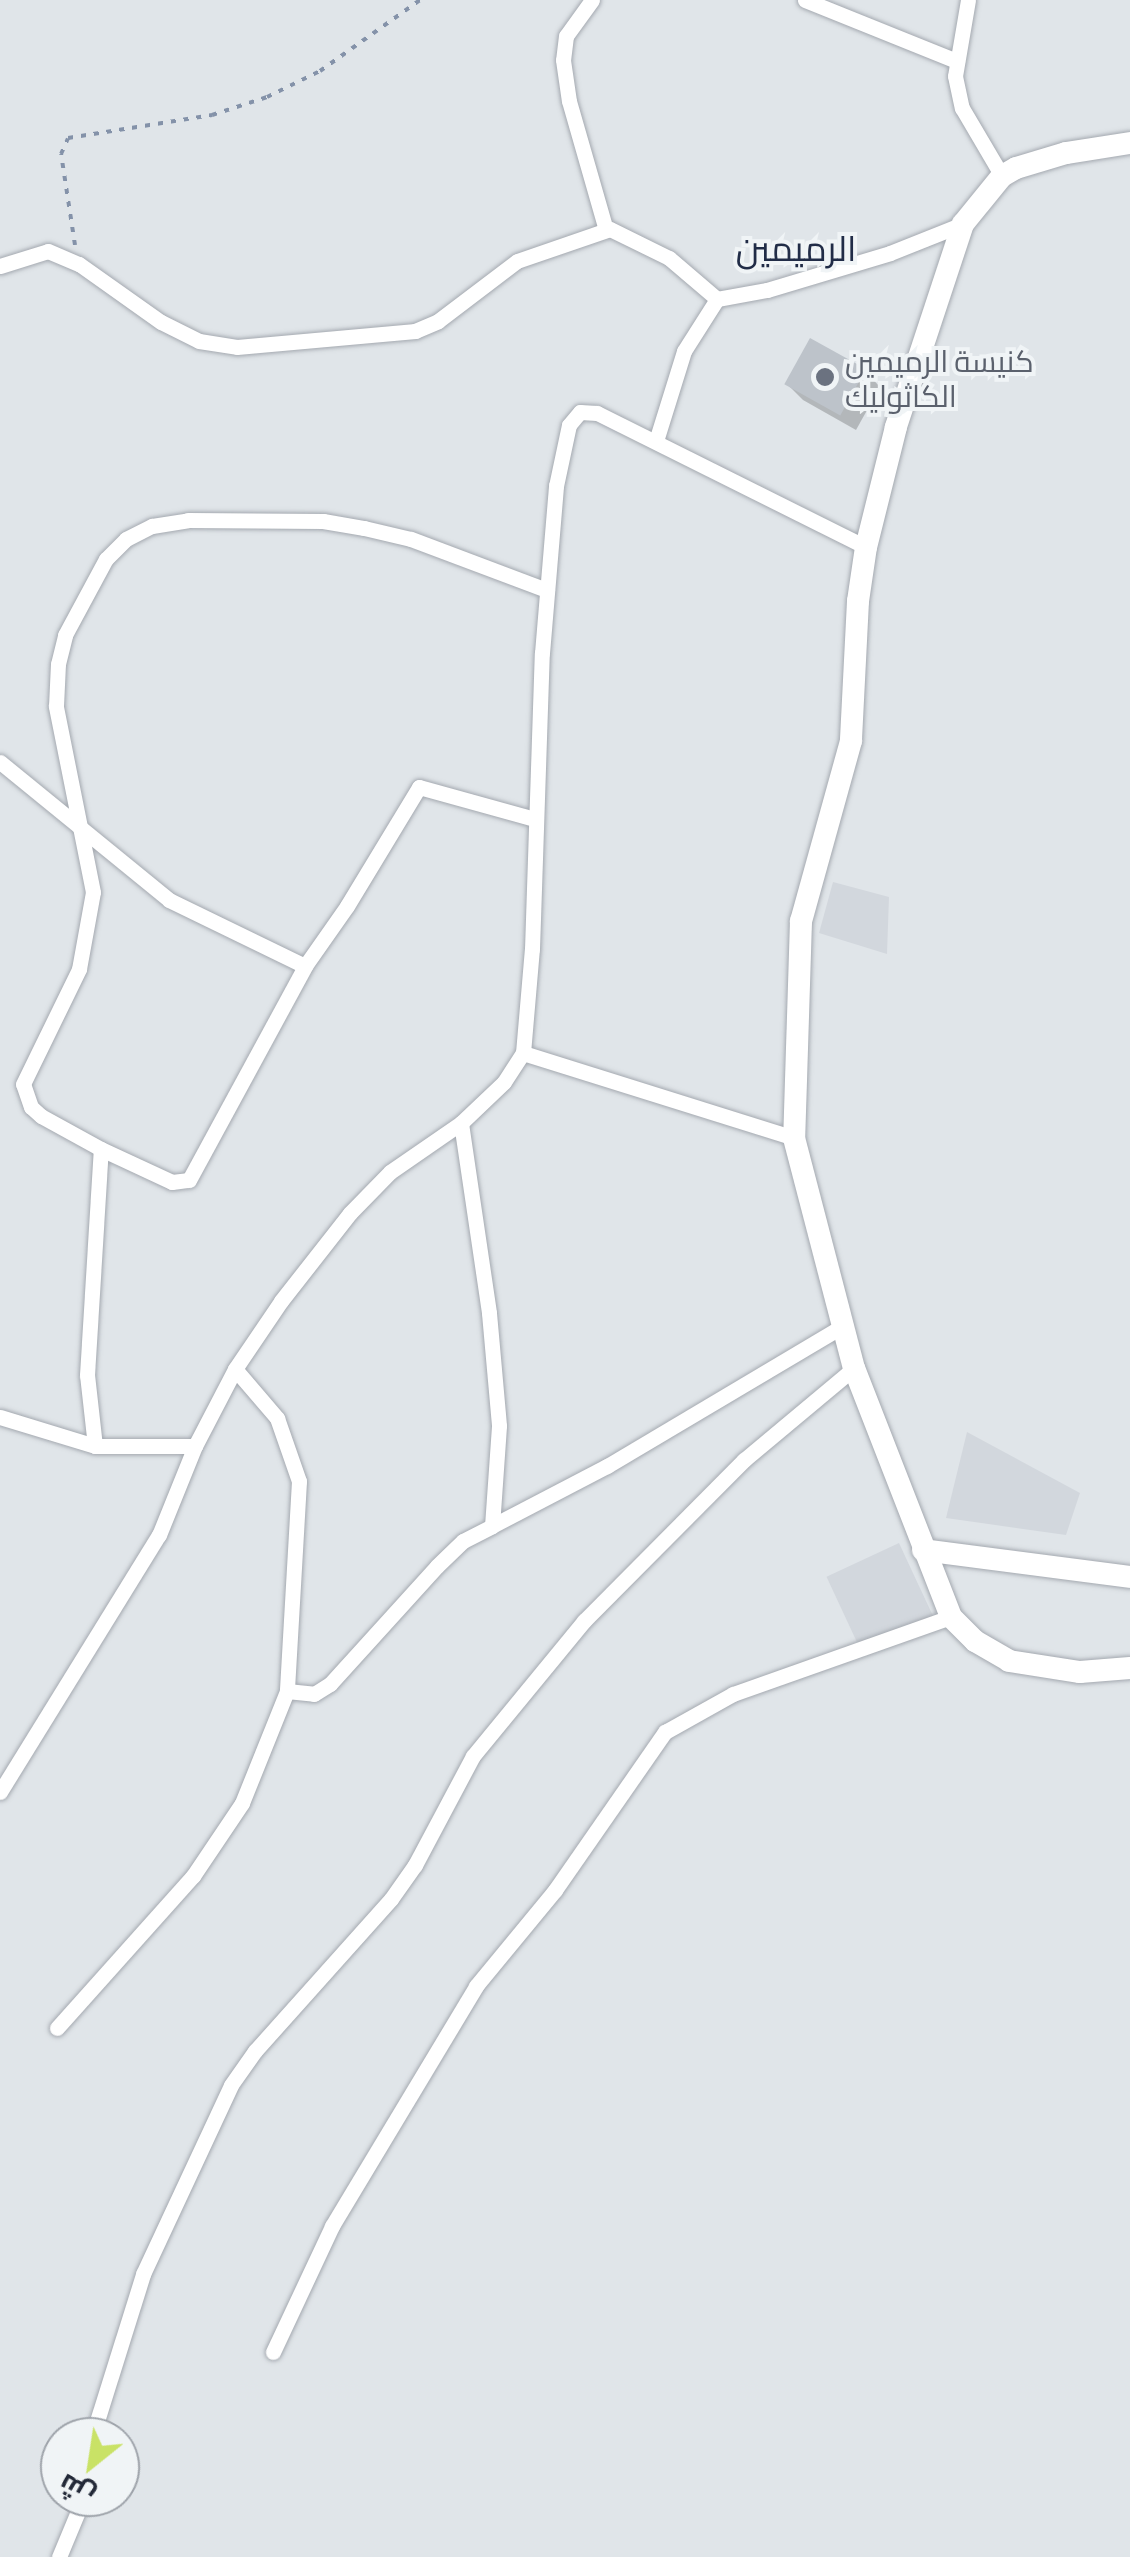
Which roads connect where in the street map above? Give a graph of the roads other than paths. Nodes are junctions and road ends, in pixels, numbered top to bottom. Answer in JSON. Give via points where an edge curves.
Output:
{"nodes":[{"id":1,"x":592,"y":0,"type":"edge"},
{"id":2,"x":806,"y":0,"type":"edge"},
{"id":3,"x":968,"y":0,"type":"edge"},
{"id":4,"x":956,"y":62,"type":"junction"},
{"id":5,"x":1130,"y":144,"type":"edge"},
{"id":6,"x":1002,"y":176,"type":"junction"},
{"id":7,"x":963,"y":224,"type":"junction"},
{"id":8,"x":606,"y":230,"type":"junction"},
{"id":9,"x":0,"y":266,"type":"edge"},
{"id":10,"x":717,"y":298,"type":"junction"},
{"id":11,"x":656,"y":441,"type":"junction"},
{"id":12,"x":866,"y":547,"type":"junction"},
{"id":13,"x":547,"y":590,"type":"junction"},
{"id":14,"x":0,"y":762,"type":"edge"},
{"id":15,"x":534,"y":819,"type":"junction"},
{"id":16,"x":84,"y":834,"type":"junction"},
{"id":17,"x":305,"y":966,"type":"junction"},
{"id":18,"x":523,"y":1054,"type":"junction"},
{"id":19,"x":461,"y":1123,"type":"junction"},
{"id":20,"x":794,"y":1138,"type":"junction"},
{"id":21,"x":101,"y":1149,"type":"junction"},
{"id":22,"x":840,"y":1327,"type":"junction"},
{"id":23,"x":854,"y":1368,"type":"junction"},
{"id":24,"x":234,"y":1369,"type":"junction"},
{"id":25,"x":0,"y":1417,"type":"edge"},
{"id":26,"x":95,"y":1446,"type":"junction"},
{"id":27,"x":196,"y":1446,"type":"junction"},
{"id":28,"x":492,"y":1526,"type":"junction"},
{"id":29,"x":923,"y":1550,"type":"junction"},
{"id":30,"x":1130,"y":1577,"type":"edge"},
{"id":31,"x":951,"y":1617,"type":"junction"},
{"id":32,"x":1130,"y":1668,"type":"edge"},
{"id":33,"x":288,"y":1690,"type":"junction"},
{"id":34,"x":0,"y":1792,"type":"edge"},
{"id":35,"x":57,"y":2028,"type":"dead end"},
{"id":36,"x":272,"y":2352,"type":"dead end"},
{"id":37,"x":98,"y":2417,"type":"edge"},
{"id":38,"x":75,"y":2517,"type":"edge"},
{"id":39,"x":58,"y":2557,"type":"edge"}],
"edges":[{"from":1,"to":8,"type":"street","via":[[566,36],[563,60]]},
{"from":2,"to":4,"type":"street"},
{"from":3,"to":4,"type":"street"},
{"from":4,"to":6,"type":"street","via":[[962,108]]},
{"from":5,"to":6,"type":"street","via":[[1030,162]]},
{"from":6,"to":7,"type":"street"},
{"from":7,"to":10,"type":"street","via":[[890,253]]},
{"from":7,"to":12,"type":"street","via":[[896,427]]},
{"from":8,"to":9,"type":"street","via":[[517,262],[415,331],[302,343],[199,341],[48,251]]},
{"from":8,"to":10,"type":"street","via":[[669,258]]},
{"from":10,"to":11,"type":"street","via":[[684,352]]},
{"from":11,"to":12,"type":"street"},
{"from":11,"to":13,"type":"street","via":[[597,413],[580,412],[570,424],[556,486]]},
{"from":12,"to":20,"type":"street","via":[[851,741],[800,921]]},
{"from":13,"to":15,"type":"street"},
{"from":13,"to":16,"type":"street","via":[[411,539],[323,521],[188,520],[126,539],[79,602],[58,664],[56,706]]},
{"from":14,"to":16,"type":"street"},
{"from":15,"to":17,"type":"street","via":[[419,787]]},
{"from":15,"to":18,"type":"street"},
{"from":16,"to":17,"type":"street","via":[[169,900]]},
{"from":16,"to":21,"type":"street","via":[[93,892],[89,929],[79,968],[23,1084],[41,1116]]},
{"from":17,"to":21,"type":"street","via":[[189,1180],[172,1182]]},
{"from":18,"to":19,"type":"street"},
{"from":18,"to":20,"type":"street"},
{"from":19,"to":24,"type":"street","via":[[390,1172],[350,1213]]},
{"from":19,"to":28,"type":"street","via":[[498,1426]]},
{"from":20,"to":22,"type":"street"},
{"from":21,"to":26,"type":"street","via":[[87,1375]]},
{"from":22,"to":23,"type":"street"},
{"from":22,"to":28,"type":"street","via":[[607,1466]]},
{"from":23,"to":29,"type":"street"},
{"from":23,"to":37,"type":"street","via":[[744,1460],[584,1621],[474,1756],[391,1899],[255,2052],[214,2120],[142,2274]]},
{"from":24,"to":27,"type":"street"},
{"from":24,"to":33,"type":"street","via":[[276,1418],[298,1481]]},
{"from":25,"to":26,"type":"street"},
{"from":26,"to":27,"type":"street"},
{"from":27,"to":34,"type":"street","via":[[159,1535]]},
{"from":28,"to":33,"type":"street","via":[[450,1554],[330,1684],[314,1694]]},
{"from":29,"to":30,"type":"street"},
{"from":29,"to":31,"type":"street"},
{"from":31,"to":32,"type":"street","via":[[1009,1662],[1080,1672]]},
{"from":31,"to":36,"type":"street","via":[[733,1694],[665,1732],[555,1890],[476,1986],[332,2226]]},
{"from":33,"to":35,"type":"street","via":[[242,1803],[193,1876]]},
{"from":38,"to":39,"type":"street"}]}
